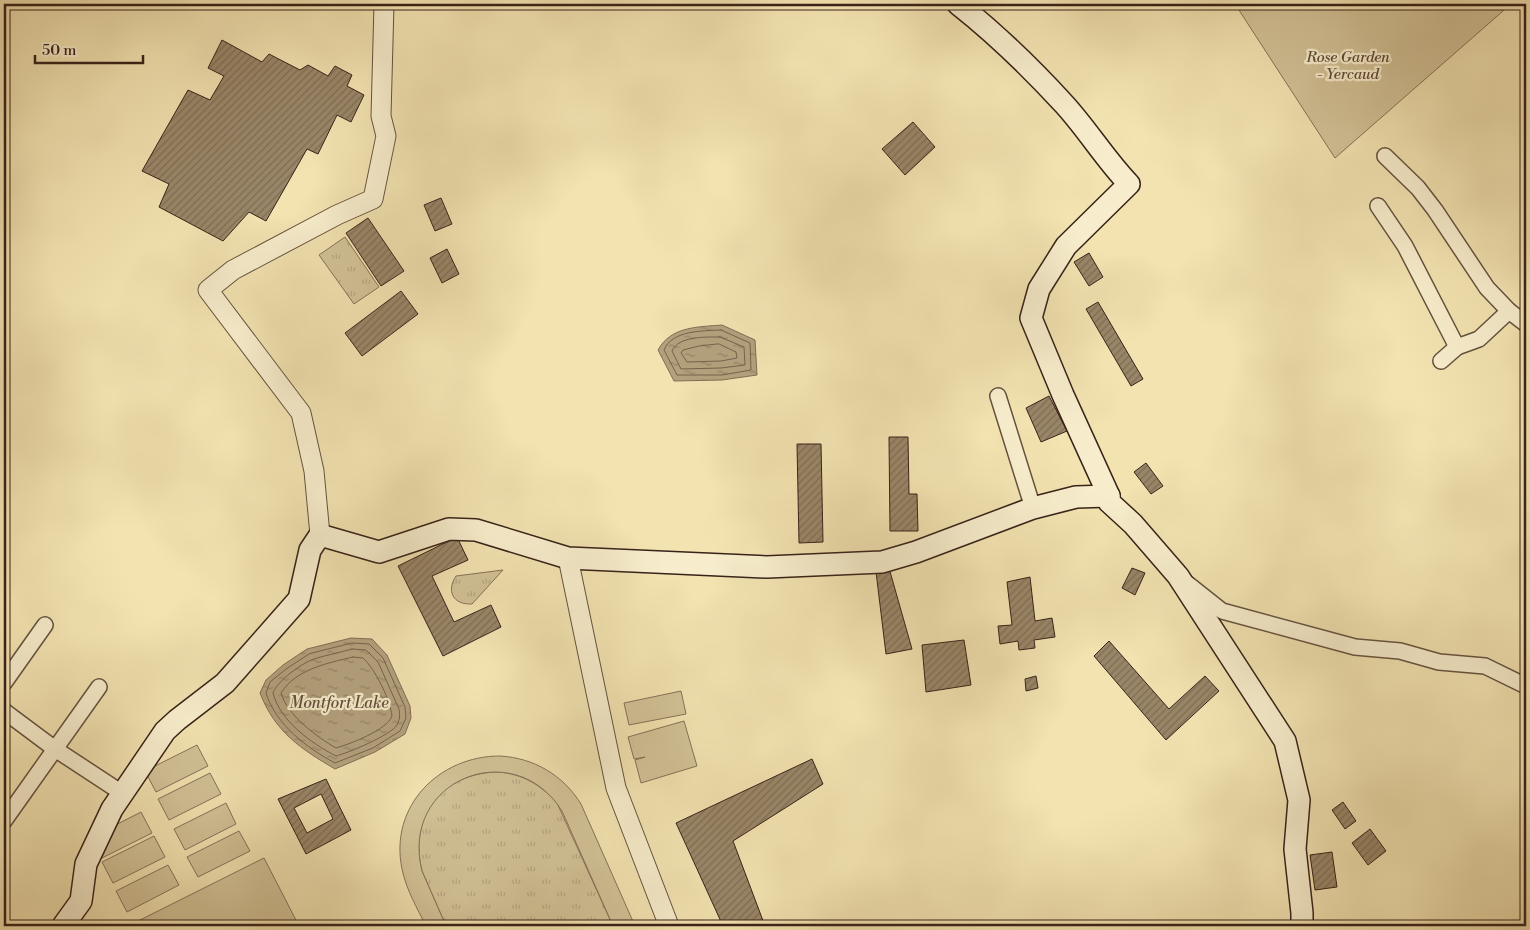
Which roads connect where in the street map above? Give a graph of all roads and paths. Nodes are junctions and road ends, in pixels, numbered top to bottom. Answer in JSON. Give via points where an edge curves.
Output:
{"nodes":[{"id":1,"x":384,"y":4,"type":"edge"},
{"id":2,"x":958,"y":4,"type":"edge"},
{"id":3,"x":1385,"y":156,"type":"dead end"},
{"id":4,"x":1378,"y":206,"type":"dead end"},
{"id":5,"x":1509,"y":311,"type":"junction"},
{"id":6,"x":1526,"y":324,"type":"edge"},
{"id":7,"x":1457,"y":346,"type":"junction"},
{"id":8,"x":1441,"y":361,"type":"dead end"},
{"id":9,"x":998,"y":396,"type":"dead end"},
{"id":10,"x":1108,"y":496,"type":"junction"},
{"id":11,"x":1033,"y":508,"type":"junction"},
{"id":12,"x":320,"y":535,"type":"junction"},
{"id":13,"x":568,"y":558,"type":"junction"},
{"id":14,"x":1178,"y":576,"type":"junction"},
{"id":15,"x":45,"y":625,"type":"dead end"},
{"id":16,"x":4,"y":683,"type":"edge"},
{"id":17,"x":1526,"y":686,"type":"edge"},
{"id":18,"x":99,"y":687,"type":"dead end"},
{"id":19,"x":4,"y":711,"type":"edge"},
{"id":20,"x":56,"y":749,"type":"junction"},
{"id":21,"x":122,"y":793,"type":"junction"},
{"id":22,"x":4,"y":821,"type":"edge"},
{"id":23,"x":63,"y":926,"type":"edge"},
{"id":24,"x":669,"y":926,"type":"edge"},
{"id":25,"x":1302,"y":926,"type":"edge"}],
"edges":[{"from":1,"to":12,"type":"street","via":[[381,116],[386,136],[373,199],[233,270],[208,290],[301,413],[314,471]]},
{"from":2,"to":10,"type":"main road","via":[[992,31],[1064,104],[1129,184],[1066,246],[1039,289],[1031,318]]},
{"from":3,"to":5,"type":"street","via":[[1418,188],[1487,288]]},
{"from":4,"to":7,"type":"street","via":[[1405,246]]},
{"from":5,"to":6,"type":"street"},
{"from":5,"to":7,"type":"street","via":[[1479,339]]},
{"from":7,"to":8,"type":"street"},
{"from":9,"to":11,"type":"street"},
{"from":10,"to":11,"type":"main road","via":[[1076,497]]},
{"from":10,"to":14,"type":"main road","via":[[1109,502],[1133,524]]},
{"from":11,"to":13,"type":"main road","via":[[882,562],[767,566]]},
{"from":12,"to":13,"type":"main road","via":[[379,552],[450,529],[476,530]]},
{"from":12,"to":21,"type":"main road","via":[[310,550],[299,599],[225,684],[165,731]]},
{"from":13,"to":24,"type":"street","via":[[616,788]]},
{"from":14,"to":17,"type":"street","via":[[1222,611],[1355,647],[1400,651],[1439,662],[1484,666]]},
{"from":14,"to":25,"type":"main road","via":[[1285,741],[1299,800],[1295,849]]},
{"from":15,"to":16,"type":"street"},
{"from":18,"to":20,"type":"street"},
{"from":19,"to":20,"type":"street"},
{"from":20,"to":21,"type":"street"},
{"from":20,"to":22,"type":"street"},
{"from":21,"to":23,"type":"main road","via":[[86,864],[81,902]]}]}
